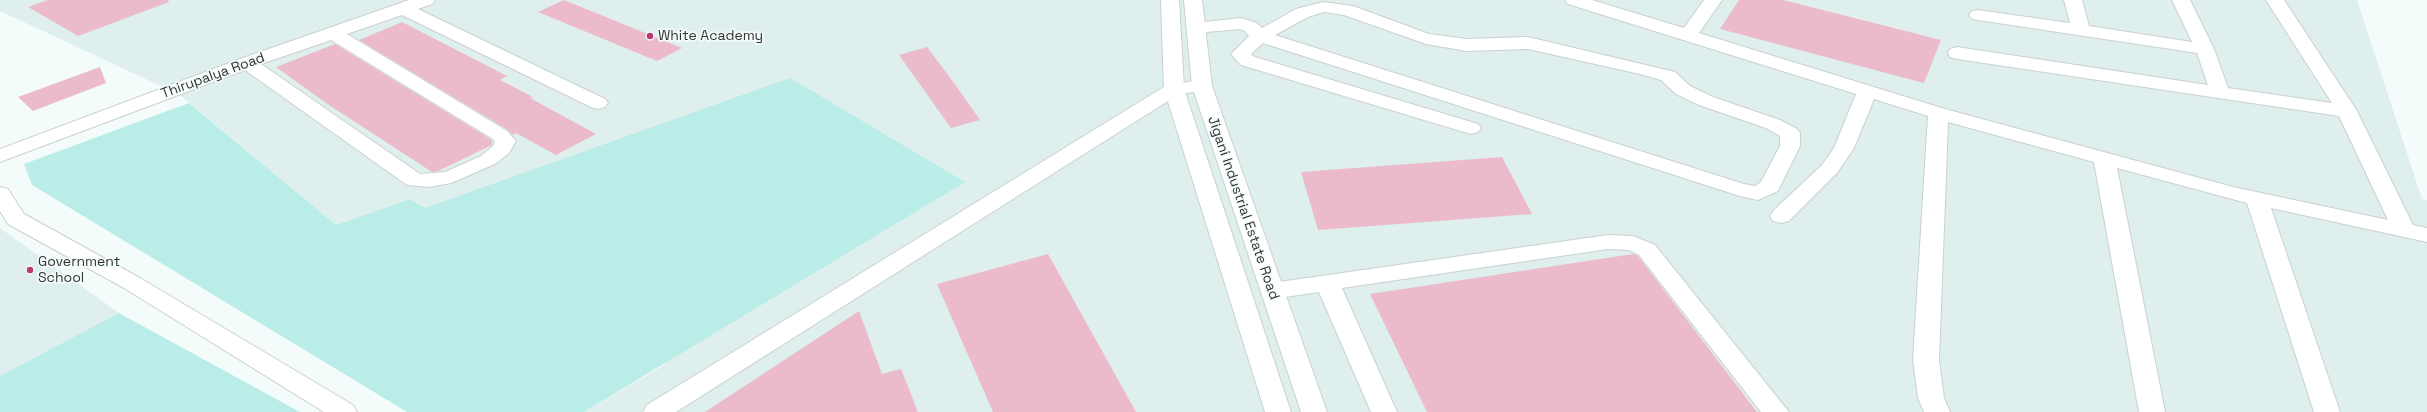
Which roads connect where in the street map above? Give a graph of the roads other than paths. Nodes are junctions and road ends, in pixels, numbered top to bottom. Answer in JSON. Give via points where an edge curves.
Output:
{"nodes":[{"id":1,"x":426,"y":0,"type":"edge"},
{"id":2,"x":1170,"y":0,"type":"edge"},
{"id":3,"x":1193,"y":0,"type":"edge"},
{"id":4,"x":1574,"y":0,"type":"edge"},
{"id":5,"x":1713,"y":0,"type":"edge"},
{"id":6,"x":2073,"y":0,"type":"edge"},
{"id":7,"x":2181,"y":0,"type":"edge"},
{"id":8,"x":2276,"y":0,"type":"edge"},
{"id":9,"x":402,"y":8,"type":"junction"},
{"id":10,"x":1978,"y":15,"type":"dead end"},
{"id":11,"x":1196,"y":28,"type":"junction"},
{"id":12,"x":2081,"y":30,"type":"junction"},
{"id":13,"x":333,"y":33,"type":"junction"},
{"id":14,"x":1260,"y":36,"type":"junction"},
{"id":15,"x":1688,"y":36,"type":"junction"},
{"id":16,"x":2205,"y":49,"type":"junction"},
{"id":17,"x":1957,"y":53,"type":"dead end"},
{"id":18,"x":247,"y":63,"type":"junction"},
{"id":19,"x":1202,"y":86,"type":"junction"},
{"id":20,"x":1174,"y":89,"type":"junction"},
{"id":21,"x":2220,"y":91,"type":"junction"},
{"id":22,"x":1867,"y":92,"type":"junction"},
{"id":23,"x":598,"y":103,"type":"dead end"},
{"id":24,"x":2347,"y":111,"type":"junction"},
{"id":25,"x":1938,"y":113,"type":"junction"},
{"id":26,"x":1471,"y":128,"type":"dead end"},
{"id":27,"x":0,"y":156,"type":"edge"},
{"id":28,"x":2104,"y":158,"type":"junction"},
{"id":29,"x":0,"y":194,"type":"edge"},
{"id":30,"x":2256,"y":198,"type":"junction"},
{"id":31,"x":1781,"y":216,"type":"dead end"},
{"id":32,"x":2405,"y":231,"type":"junction"},
{"id":33,"x":2427,"y":236,"type":"edge"},
{"id":34,"x":1328,"y":284,"type":"junction"},
{"id":35,"x":1272,"y":291,"type":"junction"},
{"id":36,"x":344,"y":412,"type":"edge"},
{"id":37,"x":656,"y":412,"type":"edge"},
{"id":38,"x":1278,"y":412,"type":"edge"},
{"id":39,"x":1314,"y":412,"type":"edge"},
{"id":40,"x":1384,"y":412,"type":"edge"},
{"id":41,"x":1776,"y":412,"type":"edge"},
{"id":42,"x":1937,"y":412,"type":"edge"},
{"id":43,"x":2152,"y":412,"type":"edge"},
{"id":44,"x":2327,"y":412,"type":"edge"}],
"edges":[{"from":1,"to":9,"type":"street","name":"Thirupalya Road"},
{"from":2,"to":20,"type":"street","name":"Jigani Industrial Estate Road"},
{"from":3,"to":11,"type":"street","name":"Jigani Industrial Estate Road"},
{"from":4,"to":15,"type":"street"},
{"from":5,"to":15,"type":"street"},
{"from":6,"to":12,"type":"street"},
{"from":7,"to":16,"type":"street"},
{"from":8,"to":24,"type":"street"},
{"from":9,"to":13,"type":"street","name":"Thirupalya Road"},
{"from":9,"to":23,"type":"street"},
{"from":10,"to":12,"type":"street"},
{"from":11,"to":14,"type":"street","via":[[1241,23],[1251,27]]},
{"from":11,"to":19,"type":"street","name":"Jigani Industrial Estate Road"},
{"from":12,"to":16,"type":"street"},
{"from":13,"to":18,"type":"street","name":"Thirupalya Road"},
{"from":13,"to":18,"type":"street","via":[[500,136],[506,141],[502,149],[488,160],[451,178],[415,180]]},
{"from":14,"to":14,"type":"street","via":[[1302,13],[1323,7],[1347,10],[1426,39],[1467,46],[1528,43],[1668,76],[1683,90],[1706,101],[1773,124],[1790,133],[1790,146],[1770,186],[1758,193],[1740,190]]},
{"from":14,"to":26,"type":"street","via":[[1240,54],[1248,61]]},
{"from":15,"to":22,"type":"street"},
{"from":16,"to":21,"type":"street"},
{"from":17,"to":21,"type":"street"},
{"from":18,"to":27,"type":"street","name":"Thirupalya Road"},
{"from":19,"to":20,"type":"street"},
{"from":19,"to":35,"type":"street","name":"Jigani Industrial Estate Road"},
{"from":20,"to":37,"type":"street"},
{"from":20,"to":38,"type":"street","name":"Jigani Industrial Estate Road"},
{"from":21,"to":24,"type":"street"},
{"from":22,"to":25,"type":"street"},
{"from":22,"to":31,"type":"street","via":[[1844,148],[1830,169]]},
{"from":24,"to":32,"type":"street"},
{"from":25,"to":28,"type":"street"},
{"from":25,"to":42,"type":"street","via":[[1926,360],[1931,398]]},
{"from":28,"to":30,"type":"street"},
{"from":28,"to":43,"type":"street"},
{"from":29,"to":36,"type":"street","via":[[16,219],[132,283]]},
{"from":30,"to":32,"type":"street"},
{"from":30,"to":44,"type":"street"},
{"from":32,"to":33,"type":"street"},
{"from":34,"to":35,"type":"street"},
{"from":34,"to":40,"type":"street"},
{"from":34,"to":41,"type":"street","via":[[1608,242],[1633,243],[1647,250]]},
{"from":35,"to":39,"type":"street","name":"Jigani Industrial Estate Road"}]}
